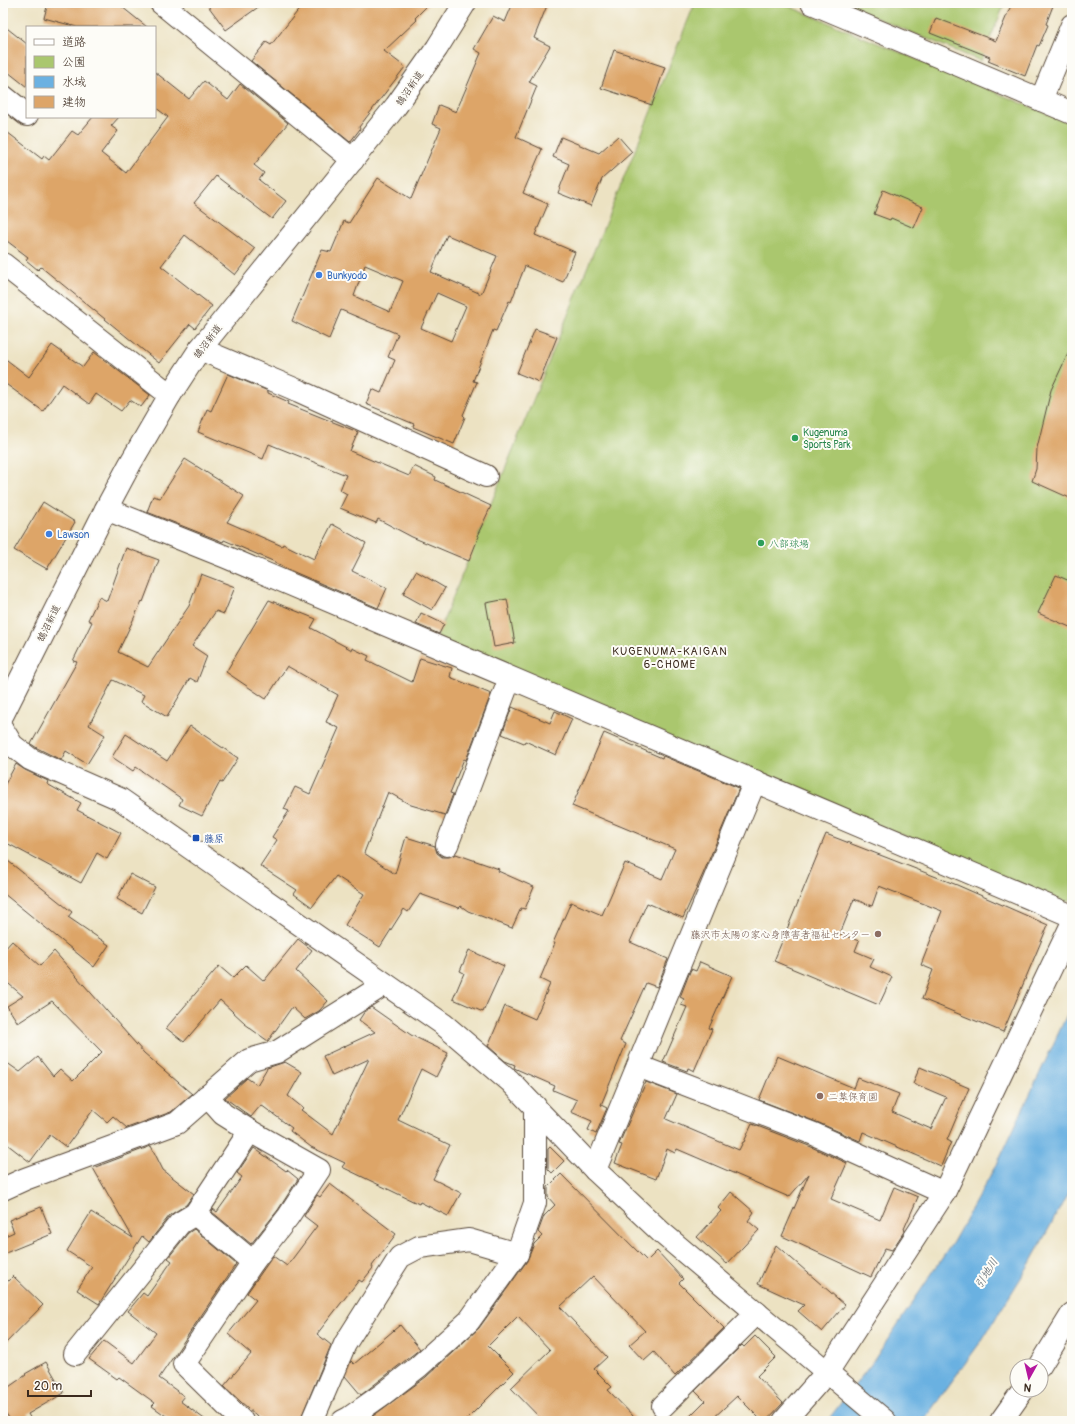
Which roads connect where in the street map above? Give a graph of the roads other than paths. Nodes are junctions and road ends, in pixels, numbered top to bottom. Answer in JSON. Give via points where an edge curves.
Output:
{"nodes":[{"id":1,"x":161,"y":3,"type":"edge"},
{"id":2,"x":465,"y":3,"type":"edge"},
{"id":3,"x":812,"y":3,"type":"edge"},
{"id":4,"x":1072,"y":25,"type":"edge"},
{"id":5,"x":3,"y":96,"type":"edge"},
{"id":6,"x":1041,"y":100,"type":"junction"},
{"id":7,"x":1072,"y":113,"type":"edge"},
{"id":8,"x":26,"y":114,"type":"edge"},
{"id":9,"x":353,"y":160,"type":"junction"},
{"id":10,"x":3,"y":264,"type":"edge"},
{"id":11,"x":200,"y":349,"type":"junction"},
{"id":12,"x":170,"y":395,"type":"junction"},
{"id":13,"x":486,"y":476,"type":"dead end"},
{"id":14,"x":106,"y":509,"type":"junction"},
{"id":15,"x":510,"y":678,"type":"junction"},
{"id":16,"x":3,"y":714,"type":"edge"},
{"id":17,"x":3,"y":730,"type":"edge"},
{"id":18,"x":755,"y":782,"type":"junction"},
{"id":19,"x":447,"y":845,"type":"dead end"},
{"id":20,"x":1072,"y":916,"type":"edge"},
{"id":21,"x":1072,"y":924,"type":"edge"},
{"id":22,"x":384,"y":984,"type":"junction"},
{"id":23,"x":638,"y":1066,"type":"junction"},
{"id":24,"x":207,"y":1096,"type":"junction"},
{"id":25,"x":536,"y":1106,"type":"junction"},
{"id":26,"x":250,"y":1132,"type":"junction"},
{"id":27,"x":595,"y":1170,"type":"junction"},
{"id":28,"x":3,"y":1189,"type":"edge"},
{"id":29,"x":944,"y":1193,"type":"junction"},
{"id":30,"x":195,"y":1214,"type":"junction"},
{"id":31,"x":517,"y":1254,"type":"junction"},
{"id":32,"x":253,"y":1262,"type":"junction"},
{"id":33,"x":757,"y":1313,"type":"junction"},
{"id":34,"x":1072,"y":1314,"type":"edge"},
{"id":35,"x":75,"y":1354,"type":"dead end"},
{"id":36,"x":1045,"y":1358,"type":"edge"},
{"id":37,"x":828,"y":1371,"type":"junction"},
{"id":38,"x":1017,"y":1398,"type":"edge"},
{"id":39,"x":663,"y":1406,"type":"dead end"},
{"id":40,"x":348,"y":1420,"type":"edge"},
{"id":41,"x":242,"y":1421,"type":"edge"},
{"id":42,"x":312,"y":1421,"type":"edge"},
{"id":43,"x":784,"y":1421,"type":"edge"},
{"id":44,"x":885,"y":1421,"type":"edge"},
{"id":45,"x":1001,"y":1421,"type":"edge"}],
"edges":[{"from":1,"to":9,"type":"street"},
{"from":2,"to":9,"type":"street","name":"鵠沼新道","via":[[396,106]]},
{"from":3,"to":6,"type":"street"},
{"from":4,"to":6,"type":"street"},
{"from":5,"to":8,"type":"street"},
{"from":6,"to":7,"type":"street"},
{"from":9,"to":11,"type":"street","name":"鵠沼新道"},
{"from":10,"to":12,"type":"street"},
{"from":11,"to":12,"type":"street","name":"鵠沼新道"},
{"from":11,"to":13,"type":"street"},
{"from":12,"to":14,"type":"street","name":"鵠沼新道"},
{"from":14,"to":15,"type":"street","via":[[226,557]]},
{"from":14,"to":16,"type":"street","name":"鵠沼新道"},
{"from":15,"to":18,"type":"street"},
{"from":15,"to":19,"type":"street"},
{"from":17,"to":22,"type":"street","via":[[12,745],[30,759],[120,799]]},
{"from":18,"to":20,"type":"street"},
{"from":18,"to":23,"type":"street"},
{"from":21,"to":29,"type":"street"},
{"from":22,"to":24,"type":"street","via":[[277,1052],[249,1060]]},
{"from":22,"to":25,"type":"street","via":[[443,1024]]},
{"from":23,"to":27,"type":"street"},
{"from":23,"to":29,"type":"street","via":[[814,1134]]},
{"from":24,"to":26,"type":"street","via":[[223,1114]]},
{"from":24,"to":28,"type":"street","via":[[177,1123]]},
{"from":25,"to":27,"type":"street"},
{"from":25,"to":31,"type":"street","via":[[536,1204]]},
{"from":26,"to":30,"type":"street"},
{"from":26,"to":32,"type":"street","via":[[319,1170],[288,1217]]},
{"from":27,"to":33,"type":"street","via":[[662,1233]]},
{"from":29,"to":37,"type":"street"},
{"from":30,"to":32,"type":"street"},
{"from":30,"to":35,"type":"street","via":[[180,1223]]},
{"from":31,"to":40,"type":"street","via":[[469,1321],[418,1367]]},
{"from":31,"to":42,"type":"street","via":[[469,1240],[419,1247],[400,1257],[345,1344]]},
{"from":32,"to":41,"type":"street","via":[[184,1364]]},
{"from":33,"to":37,"type":"street"},
{"from":33,"to":39,"type":"street"},
{"from":34,"to":36,"type":"street"},
{"from":37,"to":43,"type":"street"},
{"from":37,"to":44,"type":"street"},
{"from":38,"to":45,"type":"street"}]}
